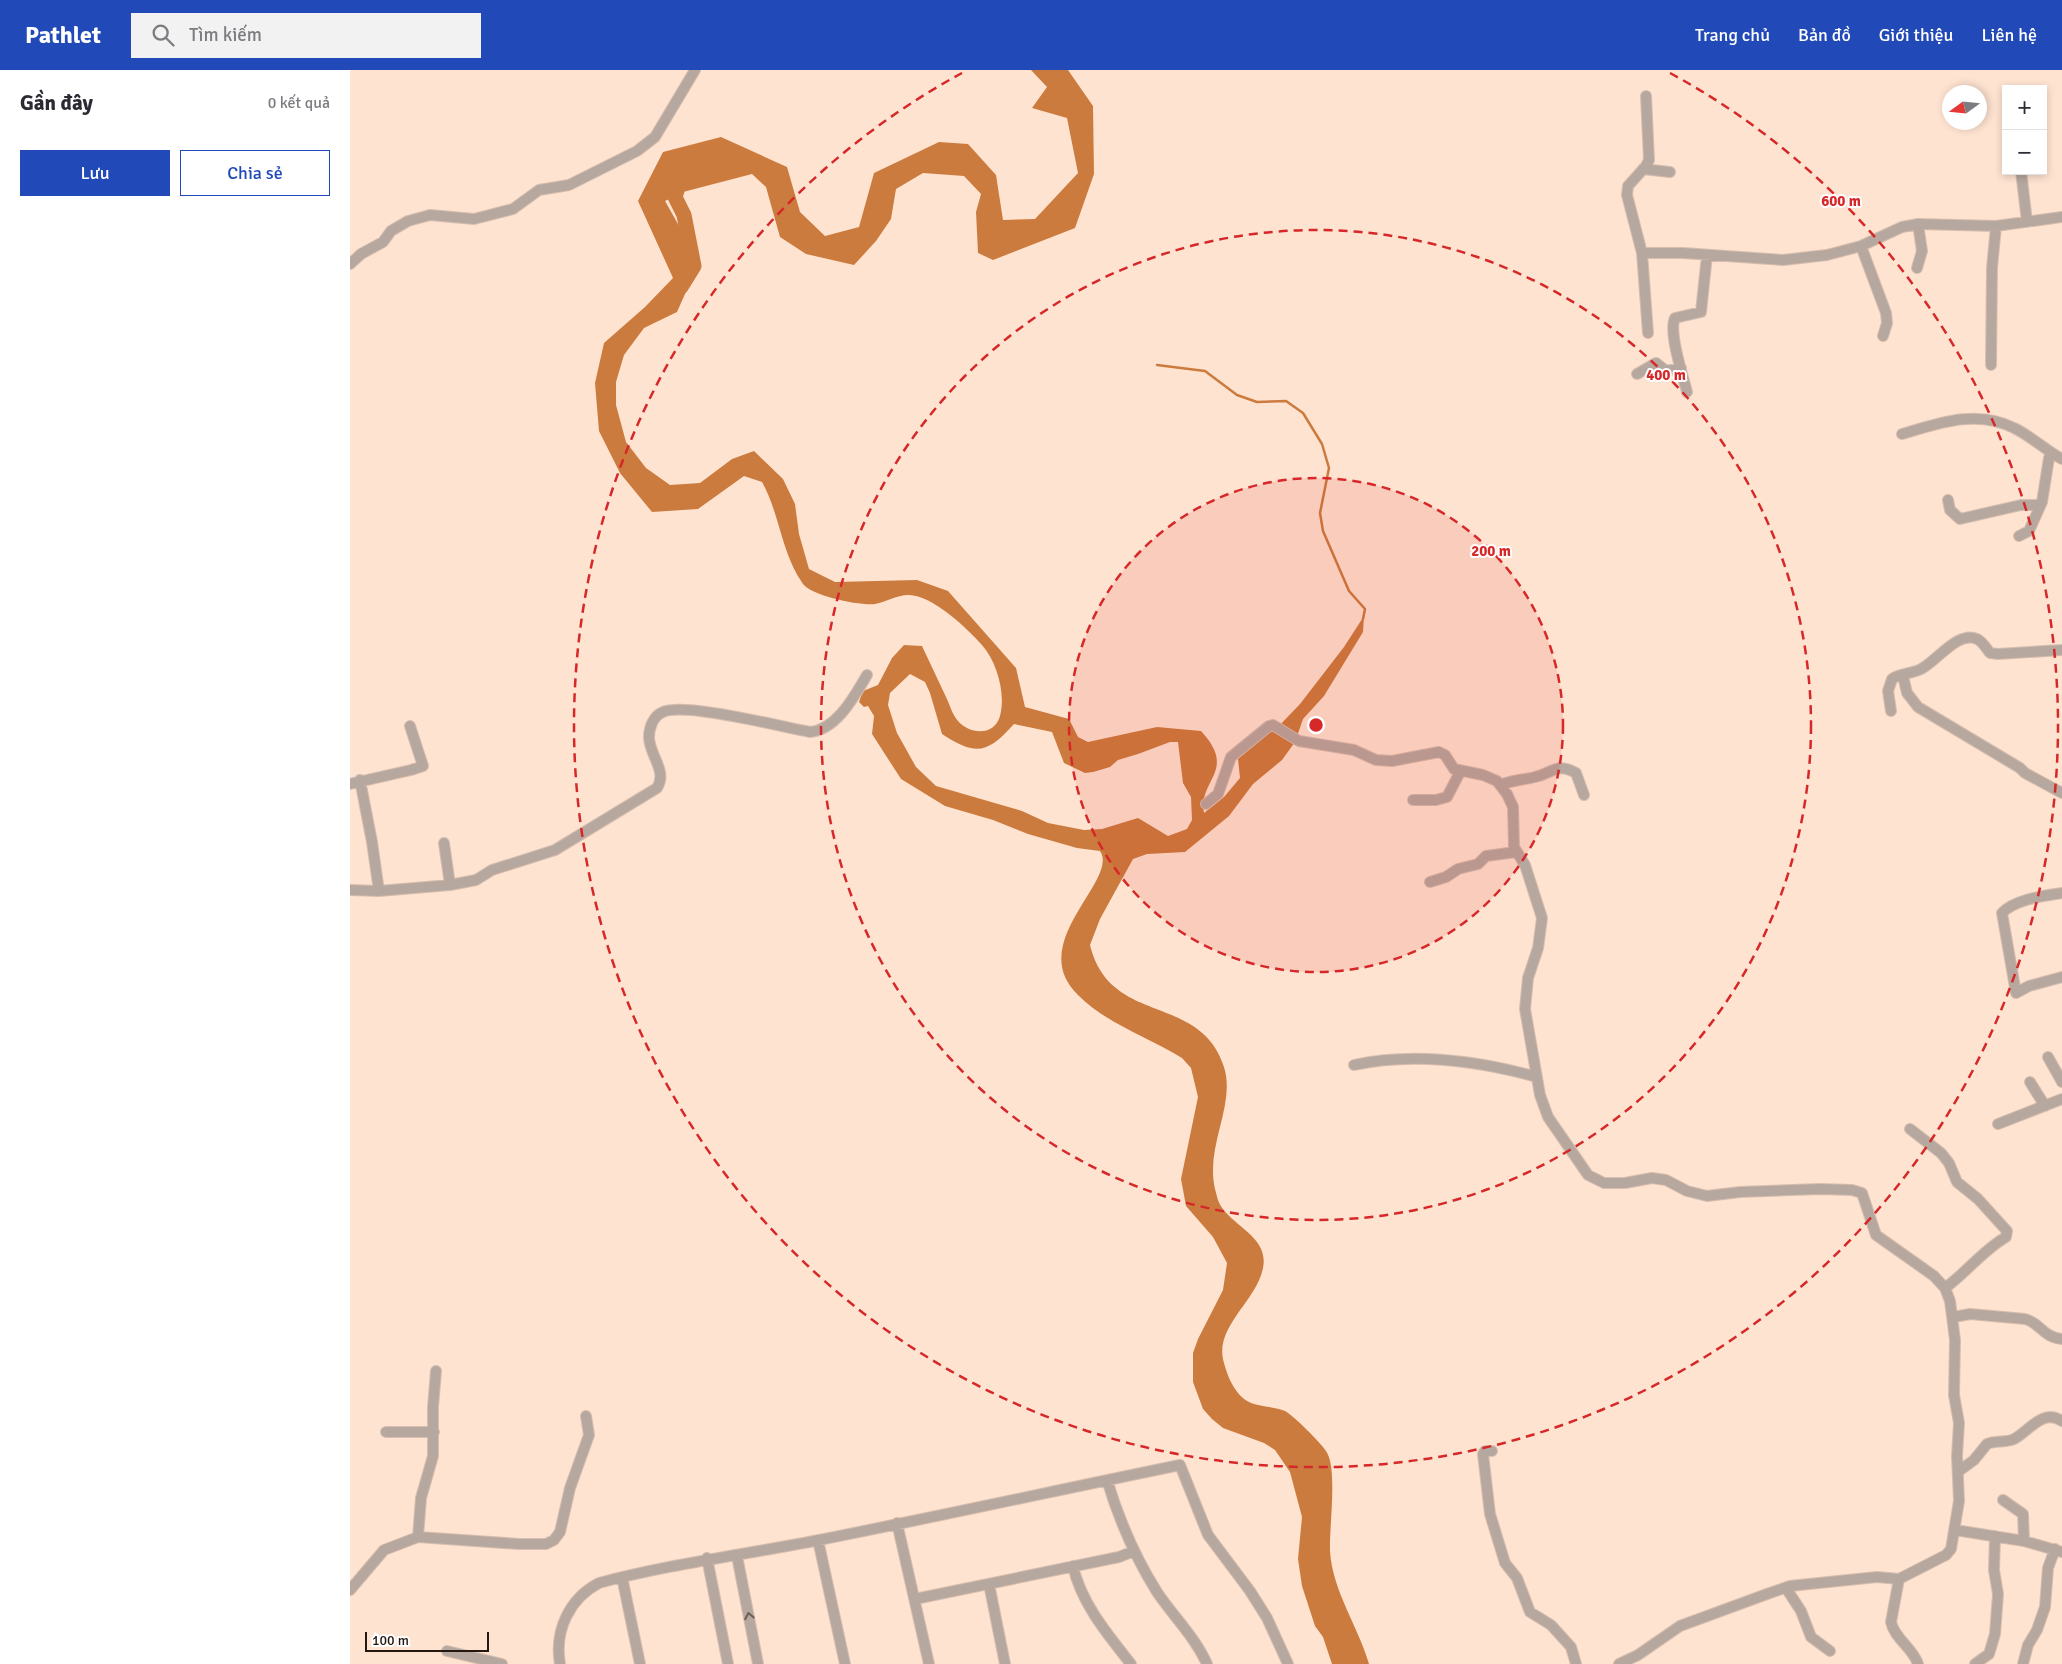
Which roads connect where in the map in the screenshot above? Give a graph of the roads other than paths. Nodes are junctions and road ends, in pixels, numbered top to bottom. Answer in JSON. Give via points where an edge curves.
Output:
{"nodes":[{"id":1,"x":695,"y":70,"type":"edge"},
{"id":2,"x":1646,"y":96,"type":"dead end"},
{"id":3,"x":1643,"y":169,"type":"junction"},
{"id":4,"x":1670,"y":172,"type":"dead end"},
{"id":5,"x":2021,"y":175,"type":"edge"},
{"id":6,"x":2062,"y":217,"type":"edge"},
{"id":7,"x":2027,"y":222,"type":"junction"},
{"id":8,"x":1918,"y":224,"type":"junction"},
{"id":9,"x":1996,"y":226,"type":"junction"},
{"id":10,"x":1861,"y":246,"type":"junction"},
{"id":11,"x":1642,"y":253,"type":"junction"},
{"id":12,"x":1707,"y":255,"type":"junction"},
{"id":13,"x":350,"y":264,"type":"edge"},
{"id":14,"x":1917,"y":268,"type":"dead end"},
{"id":15,"x":1648,"y":333,"type":"dead end"},
{"id":16,"x":1883,"y":336,"type":"dead end"},
{"id":17,"x":1991,"y":365,"type":"dead end"},
{"id":18,"x":1681,"y":368,"type":"junction"},
{"id":19,"x":1637,"y":374,"type":"dead end"},
{"id":20,"x":1687,"y":392,"type":"dead end"},
{"id":21,"x":1902,"y":434,"type":"dead end"},
{"id":22,"x":2052,"y":454,"type":"junction"},
{"id":23,"x":2062,"y":459,"type":"edge"},
{"id":24,"x":1948,"y":500,"type":"dead end"},
{"id":25,"x":2042,"y":502,"type":"junction"},
{"id":26,"x":2019,"y":536,"type":"dead end"},
{"id":27,"x":2062,"y":650,"type":"edge"},
{"id":28,"x":867,"y":675,"type":"dead end"},
{"id":29,"x":1903,"y":676,"type":"junction"},
{"id":30,"x":1891,"y":710,"type":"dead end"},
{"id":31,"x":410,"y":726,"type":"dead end"},
{"id":32,"x":1460,"y":772,"type":"junction"},
{"id":33,"x":355,"y":782,"type":"edge"},
{"id":34,"x":1500,"y":785,"type":"junction"},
{"id":35,"x":2062,"y":793,"type":"edge"},
{"id":36,"x":1584,"y":795,"type":"dead end"},
{"id":37,"x":1413,"y":800,"type":"dead end"},
{"id":38,"x":1206,"y":804,"type":"dead end"},
{"id":39,"x":444,"y":843,"type":"dead end"},
{"id":40,"x":1516,"y":852,"type":"junction"},
{"id":41,"x":1430,"y":882,"type":"dead end"},
{"id":42,"x":450,"y":885,"type":"junction"},
{"id":43,"x":350,"y":890,"type":"edge"},
{"id":44,"x":379,"y":891,"type":"junction"},
{"id":45,"x":2062,"y":893,"type":"edge"},
{"id":46,"x":2062,"y":977,"type":"edge"},
{"id":47,"x":2048,"y":1057,"type":"dead end"},
{"id":48,"x":1354,"y":1065,"type":"dead end"},
{"id":49,"x":1537,"y":1077,"type":"junction"},
{"id":50,"x":2030,"y":1082,"type":"dead end"},
{"id":51,"x":2062,"y":1082,"type":"edge"},
{"id":52,"x":2062,"y":1099,"type":"edge"},
{"id":53,"x":2045,"y":1106,"type":"junction"},
{"id":54,"x":1998,"y":1124,"type":"dead end"},
{"id":55,"x":1910,"y":1129,"type":"dead end"},
{"id":56,"x":1945,"y":1288,"type":"junction"},
{"id":57,"x":1954,"y":1316,"type":"junction"},
{"id":58,"x":2062,"y":1339,"type":"edge"},
{"id":59,"x":436,"y":1371,"type":"dead end"},
{"id":60,"x":586,"y":1416,"type":"dead end"},
{"id":61,"x":2062,"y":1421,"type":"edge"},
{"id":62,"x":386,"y":1432,"type":"dead end"},
{"id":63,"x":434,"y":1432,"type":"junction"},
{"id":64,"x":1492,"y":1451,"type":"dead end"},
{"id":65,"x":1959,"y":1471,"type":"junction"},
{"id":66,"x":1107,"y":1480,"type":"junction"},
{"id":67,"x":2003,"y":1500,"type":"dead end"},
{"id":68,"x":897,"y":1523,"type":"junction"},
{"id":69,"x":1955,"y":1530,"type":"junction"},
{"id":70,"x":1995,"y":1536,"type":"junction"},
{"id":71,"x":418,"y":1537,"type":"junction"},
{"id":72,"x":818,"y":1540,"type":"junction"},
{"id":73,"x":2024,"y":1541,"type":"junction"},
{"id":74,"x":1134,"y":1551,"type":"junction"},
{"id":75,"x":2059,"y":1551,"type":"edge"},
{"id":76,"x":737,"y":1556,"type":"junction"},
{"id":77,"x":707,"y":1558,"type":"junction"},
{"id":78,"x":1073,"y":1566,"type":"junction"},
{"id":79,"x":622,"y":1576,"type":"junction"},
{"id":80,"x":1899,"y":1579,"type":"junction"},
{"id":81,"x":988,"y":1584,"type":"junction"},
{"id":82,"x":1786,"y":1588,"type":"junction"},
{"id":83,"x":350,"y":1590,"type":"edge"},
{"id":84,"x":915,"y":1599,"type":"junction"},
{"id":85,"x":447,"y":1651,"type":"dead end"},
{"id":86,"x":1830,"y":1651,"type":"dead end"},
{"id":87,"x":502,"y":1664,"type":"edge"},
{"id":88,"x":560,"y":1664,"type":"edge"},
{"id":89,"x":640,"y":1664,"type":"edge"},
{"id":90,"x":728,"y":1664,"type":"edge"},
{"id":91,"x":758,"y":1664,"type":"edge"},
{"id":92,"x":845,"y":1664,"type":"edge"},
{"id":93,"x":929,"y":1664,"type":"edge"},
{"id":94,"x":1005,"y":1664,"type":"edge"},
{"id":95,"x":1131,"y":1664,"type":"edge"},
{"id":96,"x":1207,"y":1664,"type":"edge"},
{"id":97,"x":1288,"y":1664,"type":"edge"},
{"id":98,"x":1576,"y":1664,"type":"edge"},
{"id":99,"x":1619,"y":1664,"type":"edge"},
{"id":100,"x":1918,"y":1664,"type":"edge"},
{"id":101,"x":1975,"y":1664,"type":"edge"},
{"id":102,"x":2023,"y":1664,"type":"edge"}],
"edges":[{"from":1,"to":13,"type":"street","via":[[655,137],[637,151],[569,185],[540,190],[513,209],[474,219],[430,215],[408,221]]},
{"from":2,"to":3,"type":"street","via":[[1649,160]]},
{"from":3,"to":4,"type":"street"},
{"from":3,"to":11,"type":"street","via":[[1628,186],[1627,195]]},
{"from":5,"to":7,"type":"street"},
{"from":6,"to":7,"type":"street"},
{"from":7,"to":9,"type":"street"},
{"from":8,"to":9,"type":"street"},
{"from":8,"to":10,"type":"street","via":[[1902,226]]},
{"from":8,"to":14,"type":"street","via":[[1922,251]]},
{"from":9,"to":17,"type":"street"},
{"from":10,"to":12,"type":"street","via":[[1783,260]]},
{"from":10,"to":16,"type":"street","via":[[1886,313]]},
{"from":11,"to":12,"type":"street"},
{"from":11,"to":15,"type":"street"},
{"from":12,"to":18,"type":"street","via":[[1701,312],[1674,320],[1674,339]]},
{"from":18,"to":19,"type":"street","via":[[1666,371],[1656,364]]},
{"from":18,"to":20,"type":"street"},
{"from":21,"to":22,"type":"street","via":[[1947,421],[1986,418],[2013,427]]},
{"from":22,"to":23,"type":"street"},
{"from":22,"to":25,"type":"street"},
{"from":24,"to":25,"type":"street","via":[[1950,510],[1960,519]]},
{"from":25,"to":26,"type":"street","via":[[2030,531]]},
{"from":27,"to":29,"type":"street","via":[[1990,653],[1974,638],[1953,643],[1923,669]]},
{"from":28,"to":42,"type":"street","via":[[852,701],[820,731],[810,732],[712,713],[672,709],[660,712],[652,722],[649,734],[649,744],[661,774],[657,788],[555,850],[492,870],[476,880]]},
{"from":29,"to":30,"type":"street","via":[[1894,676],[1890,682]]},
{"from":29,"to":35,"type":"street","via":[[1907,693],[1918,707],[2025,774]]},
{"from":31,"to":33,"type":"street","via":[[423,766]]},
{"from":32,"to":34,"type":"street","via":[[1493,778]]},
{"from":32,"to":37,"type":"street","via":[[1447,797]]},
{"from":32,"to":38,"type":"street","via":[[1440,752],[1376,760],[1354,750],[1300,741],[1273,725],[1231,757],[1218,794]]},
{"from":33,"to":44,"type":"street","via":[[372,842]]},
{"from":34,"to":36,"type":"street","via":[[1562,768],[1576,773]]},
{"from":34,"to":40,"type":"street","via":[[1513,807]]},
{"from":39,"to":42,"type":"street"},
{"from":40,"to":41,"type":"street","via":[[1486,856],[1478,864]]},
{"from":40,"to":49,"type":"street","via":[[1524,865],[1542,918],[1538,948],[1528,978],[1525,1009]]},
{"from":42,"to":44,"type":"street"},
{"from":43,"to":44,"type":"street"},
{"from":45,"to":46,"type":"street","via":[[2027,901],[2002,913],[2016,993]]},
{"from":47,"to":51,"type":"street"},
{"from":48,"to":49,"type":"street","via":[[1416,1058],[1501,1067]]},
{"from":49,"to":56,"type":"street","via":[[1548,1117],[1582,1167],[1596,1180],[1615,1184],[1652,1178],[1666,1180],[1687,1191],[1707,1196],[1820,1189],[1857,1192],[1865,1197],[1876,1235],[1934,1276]]},
{"from":50,"to":53,"type":"street"},
{"from":52,"to":53,"type":"street"},
{"from":53,"to":54,"type":"street"},
{"from":55,"to":56,"type":"street","via":[[1941,1153],[1949,1162],[1957,1182],[1978,1199],[2007,1231],[2006,1237],[1980,1255],[1964,1274]]},
{"from":56,"to":57,"type":"street"},
{"from":57,"to":58,"type":"street","via":[[1982,1314],[2025,1319],[2034,1322],[2046,1335]]},
{"from":57,"to":65,"type":"street","via":[[1954,1395],[1959,1423]]},
{"from":59,"to":63,"type":"street","via":[[432,1407]]},
{"from":60,"to":71,"type":"street","via":[[589,1435],[570,1488],[560,1532],[550,1543]]},
{"from":61,"to":65,"type":"street","via":[[2056,1417],[2048,1418],[2036,1422],[2013,1439],[1987,1444]]},
{"from":62,"to":63,"type":"street"},
{"from":63,"to":71,"type":"street","via":[[432,1461],[419,1506]]},
{"from":64,"to":98,"type":"street","via":[[1483,1454],[1484,1477],[1493,1528],[1505,1563],[1516,1578],[1530,1612],[1551,1625],[1572,1647]]},
{"from":65,"to":69,"type":"street"},
{"from":66,"to":68,"type":"street"},
{"from":66,"to":74,"type":"street"},
{"from":66,"to":97,"type":"street","via":[[1180,1465],[1208,1535],[1267,1618]]},
{"from":67,"to":73,"type":"street","via":[[2023,1514]]},
{"from":68,"to":72,"type":"street"},
{"from":68,"to":84,"type":"street"},
{"from":69,"to":70,"type":"street"},
{"from":69,"to":80,"type":"street","via":[[1951,1549],[1946,1555]]},
{"from":70,"to":73,"type":"street"},
{"from":70,"to":101,"type":"street","via":[[1994,1570],[1998,1594],[1995,1634],[1989,1654]]},
{"from":71,"to":83,"type":"street","via":[[384,1550]]},
{"from":72,"to":76,"type":"street"},
{"from":72,"to":92,"type":"street"},
{"from":73,"to":75,"type":"street"},
{"from":74,"to":78,"type":"street"},
{"from":74,"to":96,"type":"street","via":[[1158,1593],[1201,1650]]},
{"from":75,"to":102,"type":"street","via":[[2048,1568],[2045,1607],[2028,1644]]},
{"from":76,"to":77,"type":"street"},
{"from":91,"to":76,"type":"street","one_way":true},
{"from":77,"to":79,"type":"street"},
{"from":77,"to":90,"type":"street"},
{"from":78,"to":81,"type":"street"},
{"from":78,"to":95,"type":"street","via":[[1077,1583],[1093,1611]]},
{"from":79,"to":88,"type":"street","via":[[585,1590],[574,1603],[560,1637]]},
{"from":79,"to":89,"type":"street"},
{"from":80,"to":82,"type":"street","via":[[1877,1577]]},
{"from":80,"to":100,"type":"street","via":[[1892,1628],[1909,1647]]},
{"from":81,"to":84,"type":"street"},
{"from":81,"to":94,"type":"street"},
{"from":82,"to":86,"type":"street","via":[[1801,1611],[1811,1637]]},
{"from":82,"to":99,"type":"street","via":[[1686,1624]]},
{"from":84,"to":93,"type":"street"},
{"from":85,"to":87,"type":"street"}]}
